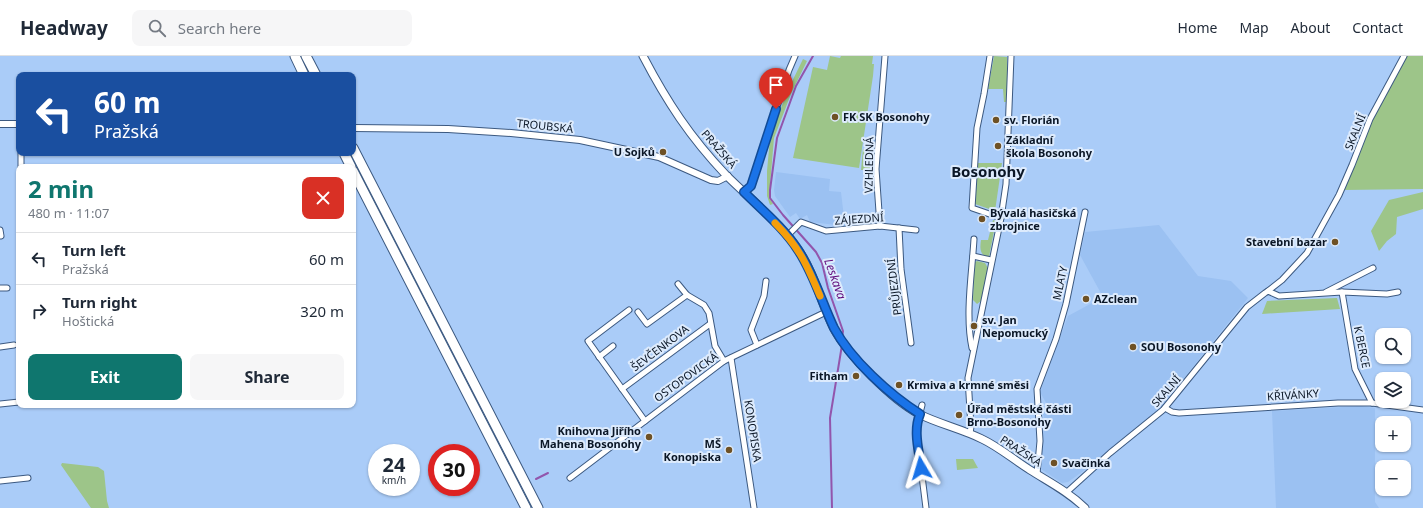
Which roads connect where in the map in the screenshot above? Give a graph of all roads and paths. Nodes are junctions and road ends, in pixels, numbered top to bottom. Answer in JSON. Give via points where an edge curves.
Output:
{"nodes":[{"id":1,"x":295,"y":56,"type":"edge"},
{"id":2,"x":306,"y":56,"type":"edge"},
{"id":3,"x":643,"y":56,"type":"edge"},
{"id":4,"x":795,"y":56,"type":"edge"},
{"id":5,"x":885,"y":56,"type":"edge"},
{"id":6,"x":990,"y":56,"type":"edge"},
{"id":7,"x":1011,"y":56,"type":"edge"},
{"id":8,"x":1404,"y":56,"type":"edge"},
{"id":9,"x":303,"y":72,"type":"edge"},
{"id":10,"x":314,"y":72,"type":"edge"},
{"id":11,"x":0,"y":124,"type":"edge"},
{"id":12,"x":16,"y":124,"type":"edge"},
{"id":13,"x":356,"y":128,"type":"edge"},
{"id":14,"x":356,"y":154,"type":"edge"},
{"id":15,"x":728,"y":176,"type":"junction"},
{"id":16,"x":356,"y":177,"type":"edge"},
{"id":17,"x":744,"y":192,"type":"junction"},
{"id":18,"x":1085,"y":212,"type":"dead end"},
{"id":19,"x":1001,"y":218,"type":"junction"},
{"id":20,"x":880,"y":226,"type":"junction"},
{"id":21,"x":899,"y":228,"type":"junction"},
{"id":22,"x":0,"y":230,"type":"edge"},
{"id":23,"x":916,"y":230,"type":"dead end"},
{"id":24,"x":790,"y":233,"type":"junction"},
{"id":25,"x":0,"y":236,"type":"edge"},
{"id":26,"x":974,"y":239,"type":"dead end"},
{"id":27,"x":973,"y":256,"type":"junction"},
{"id":28,"x":991,"y":260,"type":"junction"},
{"id":29,"x":1373,"y":268,"type":"dead end"},
{"id":30,"x":766,"y":281,"type":"dead end"},
{"id":31,"x":678,"y":284,"type":"dead end"},
{"id":32,"x":0,"y":288,"type":"edge"},
{"id":33,"x":7,"y":288,"type":"dead end"},
{"id":34,"x":1268,"y":291,"type":"junction"},
{"id":35,"x":1342,"y":292,"type":"junction"},
{"id":36,"x":1398,"y":292,"type":"dead end"},
{"id":37,"x":1326,"y":293,"type":"junction"},
{"id":38,"x":687,"y":295,"type":"junction"},
{"id":39,"x":970,"y":308,"type":"junction"},
{"id":40,"x":629,"y":310,"type":"dead end"},
{"id":41,"x":982,"y":310,"type":"junction"},
{"id":42,"x":638,"y":312,"type":"dead end"},
{"id":43,"x":826,"y":312,"type":"junction"},
{"id":44,"x":710,"y":324,"type":"junction"},
{"id":45,"x":911,"y":343,"type":"dead end"},
{"id":46,"x":14,"y":345,"type":"dead end"},
{"id":47,"x":757,"y":345,"type":"junction"},
{"id":48,"x":613,"y":346,"type":"dead end"},
{"id":49,"x":0,"y":347,"type":"edge"},
{"id":50,"x":973,"y":351,"type":"junction"},
{"id":51,"x":599,"y":357,"type":"junction"},
{"id":52,"x":731,"y":358,"type":"junction"},
{"id":53,"x":724,"y":361,"type":"junction"},
{"id":54,"x":622,"y":389,"type":"junction"},
{"id":55,"x":16,"y":402,"type":"edge"},
{"id":56,"x":1372,"y":403,"type":"junction"},
{"id":57,"x":0,"y":404,"type":"edge"},
{"id":58,"x":922,"y":405,"type":"dead end"},
{"id":59,"x":1166,"y":408,"type":"junction"},
{"id":60,"x":1423,"y":410,"type":"edge"},
{"id":61,"x":920,"y":414,"type":"junction"},
{"id":62,"x":645,"y":421,"type":"junction"},
{"id":63,"x":970,"y":433,"type":"junction"},
{"id":64,"x":1037,"y":474,"type":"junction"},
{"id":65,"x":28,"y":478,"type":"dead end"},
{"id":66,"x":570,"y":478,"type":"dead end"},
{"id":67,"x":0,"y":481,"type":"edge"},
{"id":68,"x":1067,"y":492,"type":"junction"},
{"id":69,"x":526,"y":508,"type":"edge"},
{"id":70,"x":538,"y":508,"type":"edge"},
{"id":71,"x":754,"y":508,"type":"edge"},
{"id":72,"x":926,"y":508,"type":"edge"},
{"id":73,"x":1085,"y":508,"type":"edge"}],
"edges":[{"from":1,"to":9,"type":"highway"},
{"from":2,"to":10,"type":"highway"},
{"from":3,"to":15,"type":"main road","name":"PRAŽSKÁ","via":[[683,124]]},
{"from":4,"to":17,"type":"street","via":[[751,186]]},
{"from":5,"to":20,"type":"street","name":"VZHLEDNÁ","via":[[876,169]]},
{"from":6,"to":19,"type":"street","via":[[977,128],[972,208]]},
{"from":7,"to":19,"type":"street","via":[[1006,184]]},
{"from":8,"to":34,"type":"street","name":"SKALNÍ","via":[[1370,119],[1339,195],[1307,253]]},
{"from":11,"to":12,"type":"street"},
{"from":13,"to":15,"type":"street","name":"TROUBSKÁ","via":[[448,129],[580,140],[659,157],[712,180],[718,181]]},
{"from":14,"to":70,"type":"highway"},
{"from":15,"to":17,"type":"main road","name":"PRAŽSKÁ"},
{"from":16,"to":69,"type":"highway"},
{"from":17,"to":24,"type":"main road","name":"PRAŽSKÁ"},
{"from":18,"to":64,"type":"street","name":"MLATY","via":[[1066,304],[1037,389],[1040,441]]},
{"from":19,"to":28,"type":"street"},
{"from":20,"to":21,"type":"street","name":"ZÁJEZDNÍ"},
{"from":20,"to":24,"type":"street","name":"ZÁJEZDNÍ","via":[[826,231],[801,222]]},
{"from":21,"to":23,"type":"street","name":"ZÁJEZDNÍ"},
{"from":21,"to":45,"type":"street","name":"PRŮJEZDNÍ","via":[[901,269]]},
{"from":22,"to":25,"type":"street"},
{"from":24,"to":43,"type":"main road","name":"PRAŽSKÁ","via":[[807,264]]},
{"from":26,"to":27,"type":"street"},
{"from":27,"to":28,"type":"street"},
{"from":27,"to":39,"type":"street"},
{"from":28,"to":41,"type":"street"},
{"from":29,"to":37,"type":"street"},
{"from":30,"to":47,"type":"street","via":[[764,296],[751,330]]},
{"from":31,"to":38,"type":"street"},
{"from":32,"to":33,"type":"street"},
{"from":34,"to":37,"type":"street","via":[[1279,296]]},
{"from":34,"to":59,"type":"street","name":"SKALNÍ","via":[[1247,307]]},
{"from":35,"to":36,"type":"street"},
{"from":35,"to":37,"type":"street"},
{"from":35,"to":56,"type":"street","name":"K BERCE","via":[[1355,369]]},
{"from":38,"to":42,"type":"street","via":[[647,324]]},
{"from":38,"to":44,"type":"street","via":[[704,305],[709,313]]},
{"from":39,"to":41,"type":"street"},
{"from":39,"to":50,"type":"street","via":[[969,334]]},
{"from":40,"to":51,"type":"street","via":[[588,341]]},
{"from":41,"to":50,"type":"street"},
{"from":43,"to":47,"type":"street","name":"OSTOPOVICKÁ"},
{"from":43,"to":61,"type":"main road","name":"PRAŽSKÁ","via":[[850,353],[884,387]]},
{"from":44,"to":53,"type":"street","via":[[715,346]]},
{"from":44,"to":54,"type":"street","name":"ŠEVČENKOVA"},
{"from":46,"to":49,"type":"street"},
{"from":47,"to":52,"type":"street","name":"OSTOPOVICKÁ"},
{"from":48,"to":51,"type":"street"},
{"from":50,"to":63,"type":"street","via":[[968,378]]},
{"from":51,"to":54,"type":"street"},
{"from":52,"to":53,"type":"street","name":"OSTOPOVICKÁ"},
{"from":52,"to":71,"type":"street","name":"KONOPISKA"},
{"from":53,"to":62,"type":"street","name":"OSTOPOVICKÁ"},
{"from":54,"to":62,"type":"street"},
{"from":55,"to":57,"type":"street"},
{"from":56,"to":59,"type":"street","name":"KŘIVÁNKY","via":[[1338,402],[1179,413]]},
{"from":56,"to":60,"type":"street","name":"KŘIVÁNKY"},
{"from":58,"to":61,"type":"street"},
{"from":59,"to":68,"type":"street","name":"SKALNÍ"},
{"from":61,"to":63,"type":"main road","name":"PRAŽSKÁ"},
{"from":61,"to":72,"type":"street","via":[[916,428]]},
{"from":62,"to":66,"type":"street","name":"OSTOPOVICKÁ"},
{"from":63,"to":64,"type":"main road","name":"PRAŽSKÁ"},
{"from":64,"to":68,"type":"main road","name":"PRAŽSKÁ"},
{"from":65,"to":67,"type":"street"},
{"from":68,"to":73,"type":"main road","name":"PRAŽSKÁ"}]}
